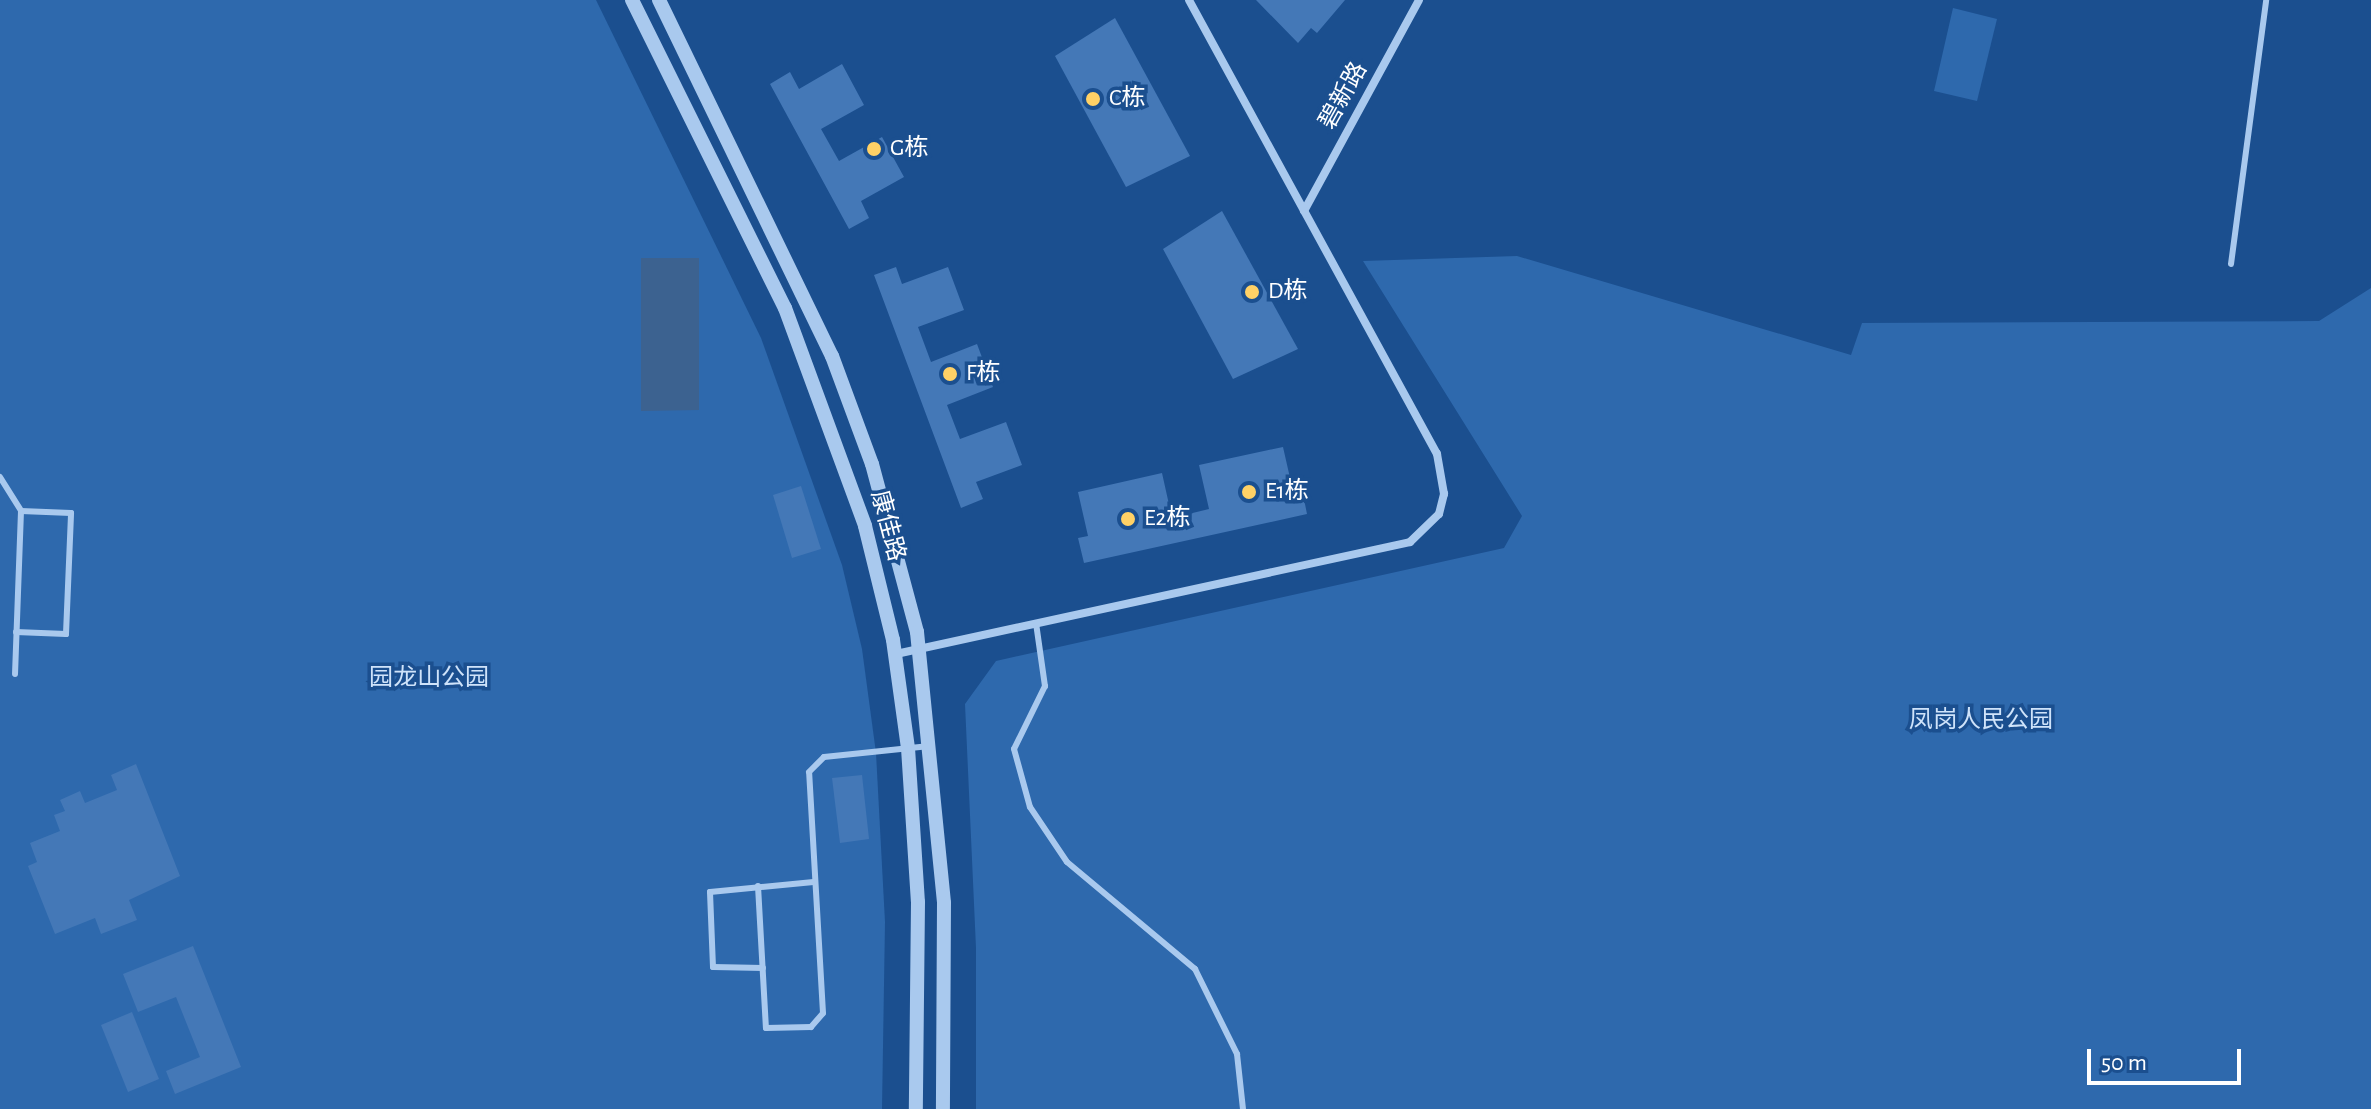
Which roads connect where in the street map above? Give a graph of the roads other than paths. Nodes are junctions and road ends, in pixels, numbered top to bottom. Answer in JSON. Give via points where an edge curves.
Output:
{"nodes":[{"id":1,"x":632,"y":0,"type":"edge"},
{"id":2,"x":659,"y":0,"type":"edge"},
{"id":3,"x":1189,"y":0,"type":"edge"},
{"id":4,"x":1419,"y":0,"type":"edge"},
{"id":5,"x":2266,"y":0,"type":"edge"},
{"id":6,"x":1304,"y":211,"type":"junction"},
{"id":7,"x":2231,"y":264,"type":"dead end"},
{"id":8,"x":0,"y":477,"type":"edge"},
{"id":9,"x":21,"y":511,"type":"junction"},
{"id":10,"x":1036,"y":623,"type":"junction"},
{"id":11,"x":16,"y":632,"type":"junction"},
{"id":12,"x":919,"y":648,"type":"junction"},
{"id":13,"x":896,"y":654,"type":"junction"},
{"id":14,"x":15,"y":674,"type":"dead end"},
{"id":15,"x":932,"y":745,"type":"junction"},
{"id":16,"x":908,"y":748,"type":"junction"},
{"id":17,"x":814,"y":882,"type":"junction"},
{"id":18,"x":758,"y":886,"type":"junction"},
{"id":19,"x":763,"y":968,"type":"junction"},
{"id":20,"x":916,"y":1109,"type":"edge"},
{"id":21,"x":943,"y":1109,"type":"edge"},
{"id":22,"x":1243,"y":1109,"type":"edge"}],
"edges":[{"from":1,"to":13,"type":"street","name":"康佳路","via":[[810,366],[865,526]]},
{"from":2,"to":12,"type":"street","name":"康佳路","via":[[832,356],[872,464]]},
{"from":3,"to":6,"type":"street"},
{"from":4,"to":6,"type":"street","name":"碧新路"},
{"from":5,"to":7,"type":"lane"},
{"from":6,"to":10,"type":"street","via":[[1437,454],[1444,474],[1439,514],[1410,542]]},
{"from":8,"to":9,"type":"lane"},
{"from":9,"to":11,"type":"lane"},
{"from":9,"to":11,"type":"lane","via":[[71,513],[66,634]]},
{"from":10,"to":12,"type":"street"},
{"from":10,"to":22,"type":"lane","via":[[1045,686],[1014,749],[1030,807],[1077,872],[1195,969],[1237,1054]]},
{"from":11,"to":14,"type":"lane"},
{"from":12,"to":13,"type":"street"},
{"from":12,"to":15,"type":"street","name":"康佳路"},
{"from":13,"to":16,"type":"street","name":"康佳路"},
{"from":15,"to":16,"type":"lane"},
{"from":15,"to":21,"type":"street","name":"康佳路","via":[[944,903]]},
{"from":16,"to":17,"type":"lane","via":[[824,757],[813,766],[808,780]]},
{"from":16,"to":20,"type":"street","name":"康佳路","via":[[918,902]]},
{"from":17,"to":18,"type":"lane"},
{"from":17,"to":19,"type":"lane","via":[[819,1021],[811,1027],[766,1028]]},
{"from":18,"to":19,"type":"lane"},
{"from":18,"to":19,"type":"lane","via":[[710,892],[709,961],[720,970]]}]}
